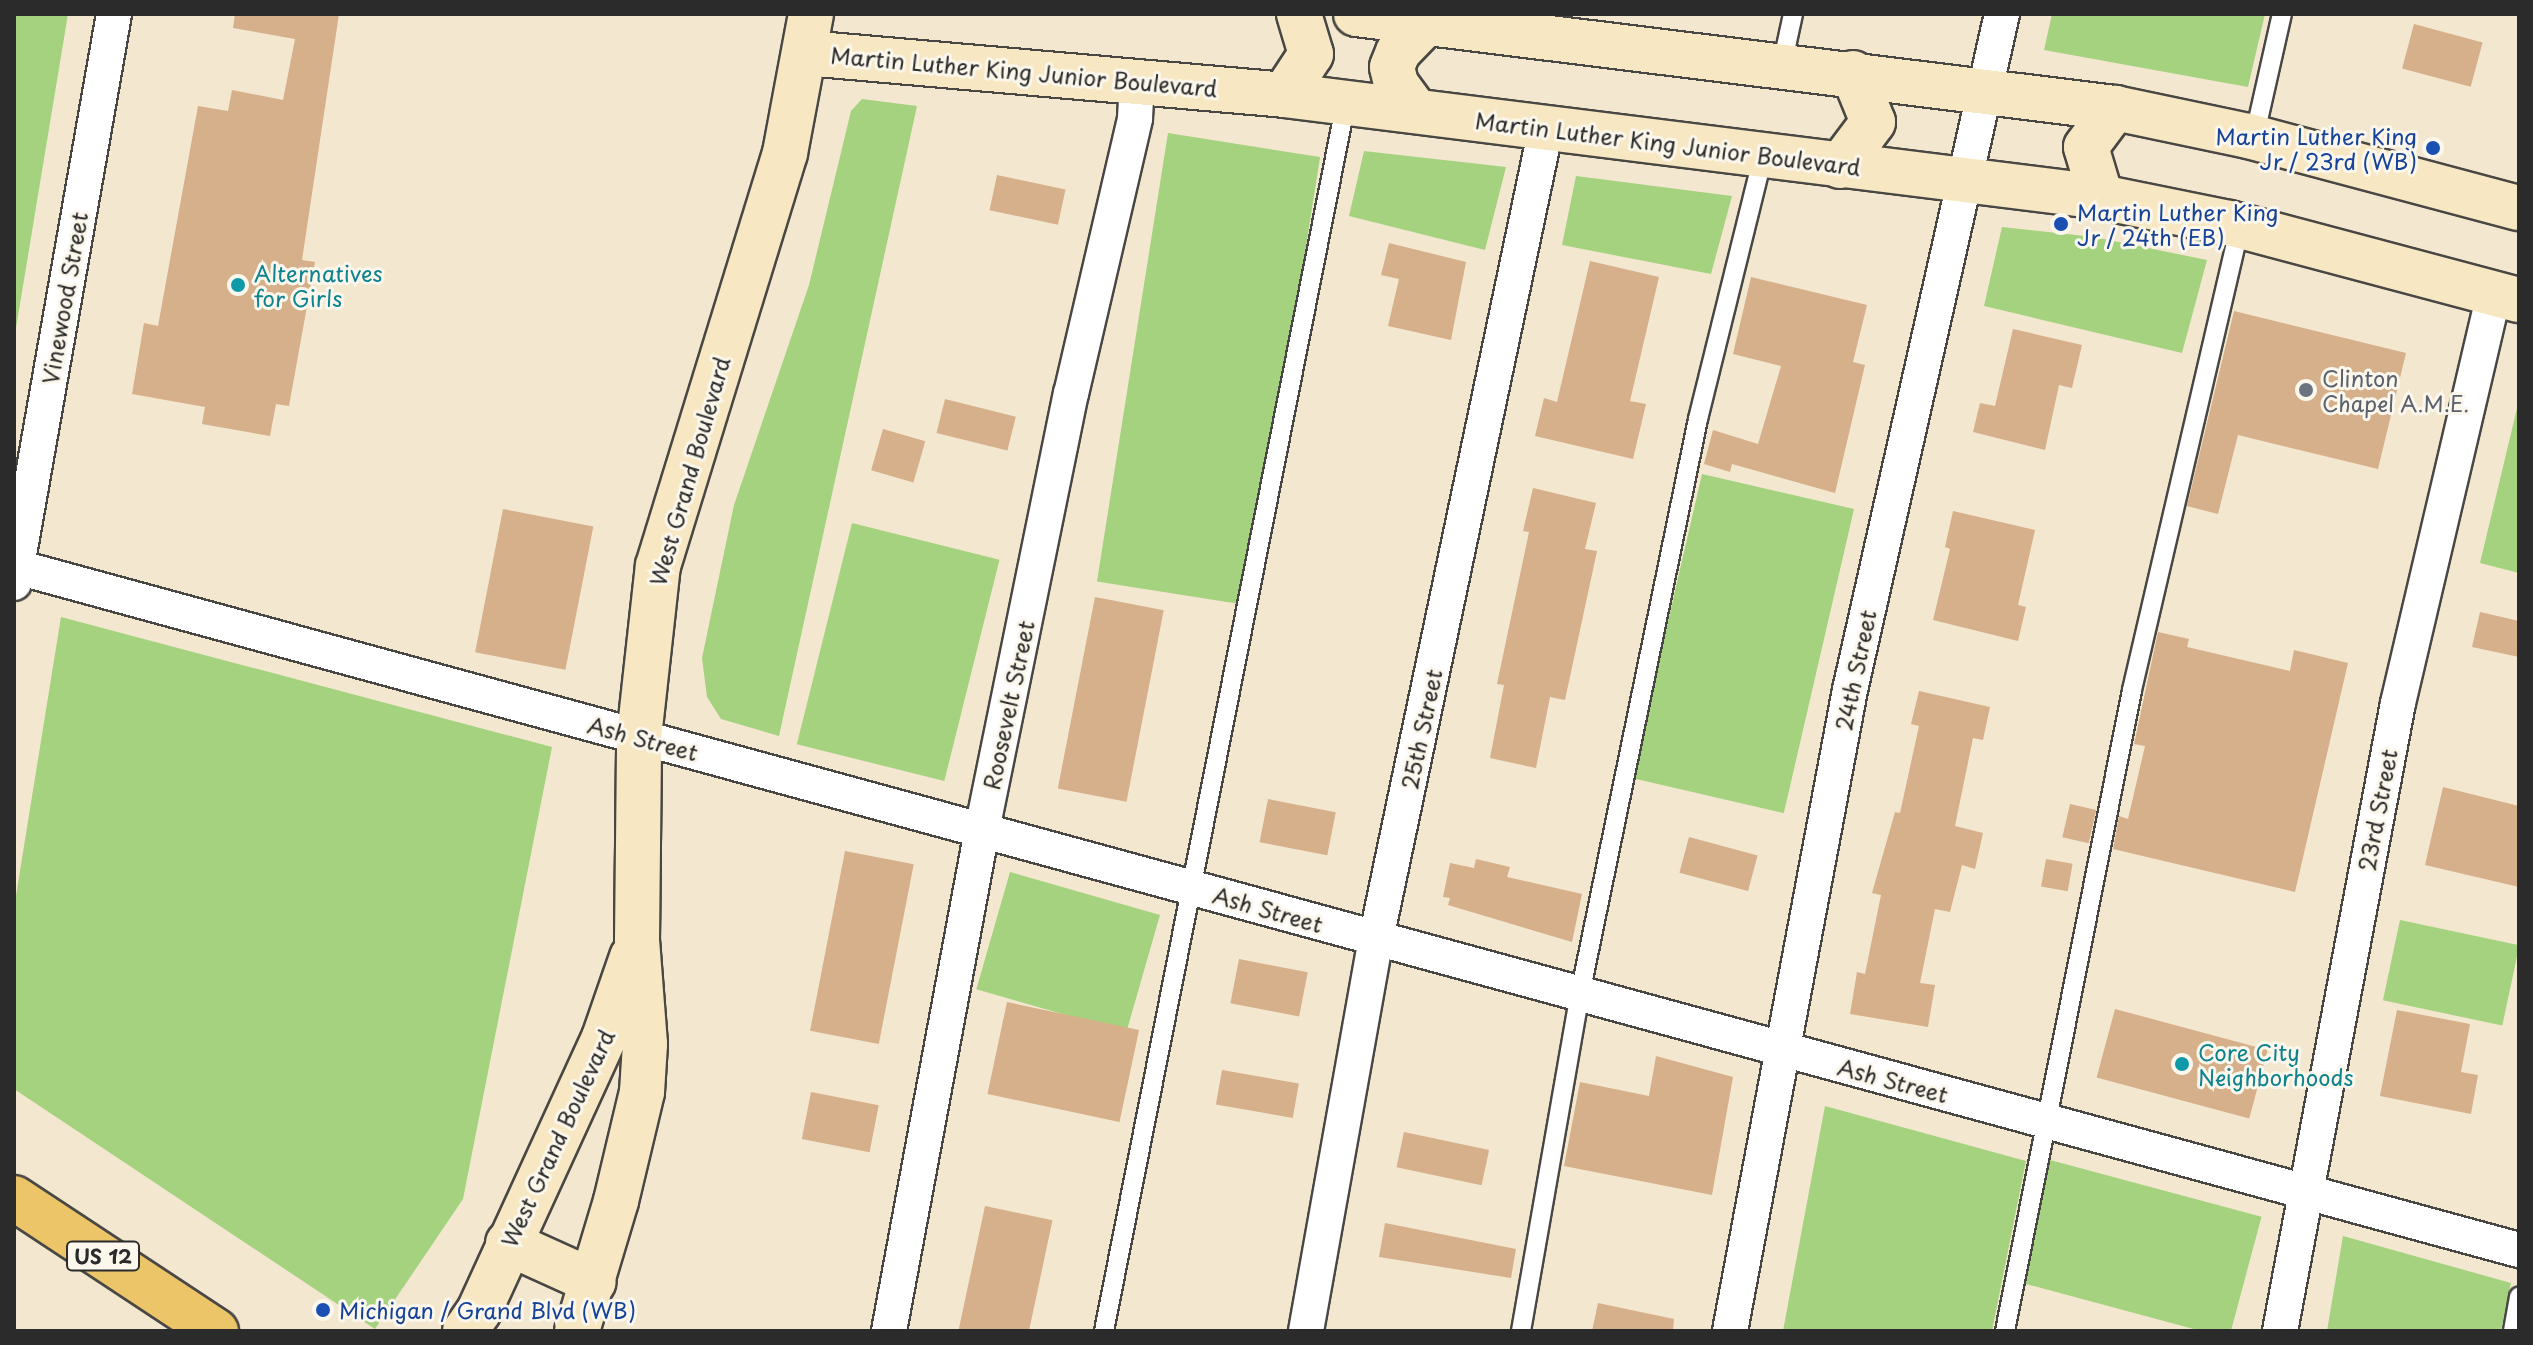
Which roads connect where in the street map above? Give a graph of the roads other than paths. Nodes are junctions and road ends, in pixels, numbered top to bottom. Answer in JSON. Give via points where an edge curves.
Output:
{"nodes":[{"id":1,"x":114,"y":14,"type":"edge"},
{"id":2,"x":1299,"y":14,"type":"edge"},
{"id":3,"x":1362,"y":14,"type":"edge"},
{"id":4,"x":1793,"y":14,"type":"edge"},
{"id":5,"x":2002,"y":14,"type":"edge"},
{"id":6,"x":2282,"y":14,"type":"edge"},
{"id":7,"x":1426,"y":23,"type":"junction"},
{"id":8,"x":1570,"y":27,"type":"edge"},
{"id":9,"x":809,"y":33,"type":"edge"},
{"id":10,"x":1782,"y":65,"type":"junction"},
{"id":11,"x":1853,"y":73,"type":"junction"},
{"id":12,"x":1137,"y":81,"type":"junction"},
{"id":13,"x":1985,"y":91,"type":"junction"},
{"id":14,"x":1284,"y":95,"type":"junction"},
{"id":15,"x":1346,"y":102,"type":"junction"},
{"id":16,"x":2115,"y":108,"type":"junction"},
{"id":17,"x":1415,"y":110,"type":"junction"},
{"id":18,"x":1546,"y":128,"type":"junction"},
{"id":19,"x":2254,"y":138,"type":"junction"},
{"id":20,"x":1763,"y":156,"type":"junction"},
{"id":21,"x":1840,"y":166,"type":"junction"},
{"id":22,"x":1964,"y":180,"type":"junction"},
{"id":23,"x":2101,"y":197,"type":"junction"},
{"id":24,"x":2518,"y":203,"type":"edge"},
{"id":25,"x":2240,"y":226,"type":"junction"},
{"id":26,"x":2507,"y":297,"type":"edge"},
{"id":27,"x":15,"y":575,"type":"edge"},
{"id":28,"x":639,"y":737,"type":"junction"},
{"id":29,"x":982,"y":830,"type":"junction"},
{"id":30,"x":1191,"y":887,"type":"junction"},
{"id":31,"x":1376,"y":939,"type":"junction"},
{"id":32,"x":637,"y":940,"type":"junction"},
{"id":33,"x":1580,"y":994,"type":"junction"},
{"id":34,"x":1780,"y":1049,"type":"junction"},
{"id":35,"x":2043,"y":1121,"type":"junction"},
{"id":36,"x":2304,"y":1193,"type":"junction"},
{"id":37,"x":14,"y":1198,"type":"edge"},
{"id":38,"x":508,"y":1243,"type":"junction"},
{"id":39,"x":2519,"y":1250,"type":"edge"},
{"id":40,"x":594,"y":1282,"type":"junction"},
{"id":41,"x":2519,"y":1297,"type":"edge"},
{"id":42,"x":216,"y":1331,"type":"edge"},
{"id":43,"x":465,"y":1331,"type":"edge"},
{"id":44,"x":577,"y":1331,"type":"edge"},
{"id":45,"x":889,"y":1331,"type":"edge"},
{"id":46,"x":1104,"y":1331,"type":"edge"},
{"id":47,"x":1306,"y":1331,"type":"edge"},
{"id":48,"x":1521,"y":1331,"type":"edge"},
{"id":49,"x":1730,"y":1331,"type":"edge"},
{"id":50,"x":2005,"y":1331,"type":"edge"},
{"id":51,"x":2280,"y":1331,"type":"edge"},
{"id":52,"x":2513,"y":1331,"type":"edge"}],
"edges":[{"from":1,"to":27,"type":"street","name":"Vinewood Street"},
{"from":2,"to":14,"type":"main road","via":[[1311,54]]},
{"from":3,"to":7,"type":"main road"},
{"from":4,"to":10,"type":"lane"},
{"from":5,"to":13,"type":"street","name":"24th Street"},
{"from":6,"to":19,"type":"lane"},
{"from":7,"to":8,"type":"main road"},
{"from":7,"to":17,"type":"main road","via":[[1398,52],[1392,67],[1396,84]]},
{"from":8,"to":10,"type":"main road"},
{"from":9,"to":12,"type":"main road","name":"Martin Luther King Junior Boulevard"},
{"from":9,"to":28,"type":"main road","name":"West Grand Boulevard","via":[[766,220],[658,566]]},
{"from":10,"to":11,"type":"main road"},
{"from":11,"to":13,"type":"main road"},
{"from":11,"to":21,"type":"main road","via":[[1873,122]]},
{"from":12,"to":14,"type":"main road","name":"Martin Luther King Junior Boulevard"},
{"from":12,"to":29,"type":"street","name":"Roosevelt Street","via":[[1135,118],[1071,394]]},
{"from":13,"to":16,"type":"main road"},
{"from":13,"to":22,"type":"street","name":"24th Street"},
{"from":14,"to":15,"type":"main road","name":"Martin Luther King Junior Boulevard"},
{"from":15,"to":17,"type":"main road","name":"Martin Luther King Junior Boulevard"},
{"from":15,"to":30,"type":"lane"},
{"from":16,"to":19,"type":"main road"},
{"from":16,"to":23,"type":"main road","via":[[2086,147]]},
{"from":17,"to":18,"type":"main road","name":"Martin Luther King Junior Boulevard"},
{"from":18,"to":20,"type":"main road","name":"Martin Luther King Junior Boulevard"},
{"from":18,"to":31,"type":"street","name":"25th Street"},
{"from":19,"to":24,"type":"main road"},
{"from":20,"to":21,"type":"main road","name":"Martin Luther King Junior Boulevard"},
{"from":20,"to":33,"type":"lane","via":[[1698,419]]},
{"from":21,"to":22,"type":"main road","name":"Martin Luther King Junior Boulevard"},
{"from":22,"to":23,"type":"main road","name":"Martin Luther King Junior Boulevard"},
{"from":22,"to":34,"type":"street","name":"24th Street","via":[[1850,690]]},
{"from":23,"to":25,"type":"main road","name":"Martin Luther King Junior Boulevard"},
{"from":25,"to":26,"type":"main road","name":"Martin Luther King Junior Boulevard"},
{"from":25,"to":35,"type":"lane","via":[[2132,690]]},
{"from":26,"to":36,"type":"street","name":"23rd Street","via":[[2398,703]]},
{"from":27,"to":28,"type":"street","name":"Ash Street"},
{"from":28,"to":29,"type":"street","name":"Ash Street"},
{"from":28,"to":32,"type":"main road","name":"West Grand Boulevard"},
{"from":29,"to":30,"type":"street","name":"Ash Street"},
{"from":29,"to":45,"type":"street","name":"Roosevelt Street"},
{"from":30,"to":31,"type":"street","name":"Ash Street"},
{"from":30,"to":46,"type":"lane"},
{"from":31,"to":33,"type":"street","name":"Ash Street"},
{"from":31,"to":47,"type":"street","name":"25th Street"},
{"from":32,"to":38,"type":"main road","name":"West Grand Boulevard","via":[[604,1038]]},
{"from":32,"to":40,"type":"main road","name":"West Grand Boulevard","via":[[645,1044],[642,1092]]},
{"from":33,"to":34,"type":"street","name":"Ash Street"},
{"from":33,"to":48,"type":"lane"},
{"from":34,"to":35,"type":"street","name":"Ash Street"},
{"from":34,"to":49,"type":"street","name":"24th Street"},
{"from":35,"to":36,"type":"street","name":"Ash Street"},
{"from":35,"to":50,"type":"lane"},
{"from":36,"to":39,"type":"street","name":"Ash Street"},
{"from":36,"to":51,"type":"street","name":"23rd Street"},
{"from":37,"to":42,"type":"main road","number":"US 12"},
{"from":38,"to":40,"type":"main road"},
{"from":38,"to":43,"type":"main road","name":"West Grand Boulevard"},
{"from":40,"to":44,"type":"main road","name":"West Grand Boulevard"},
{"from":41,"to":52,"type":"lane"}]}
